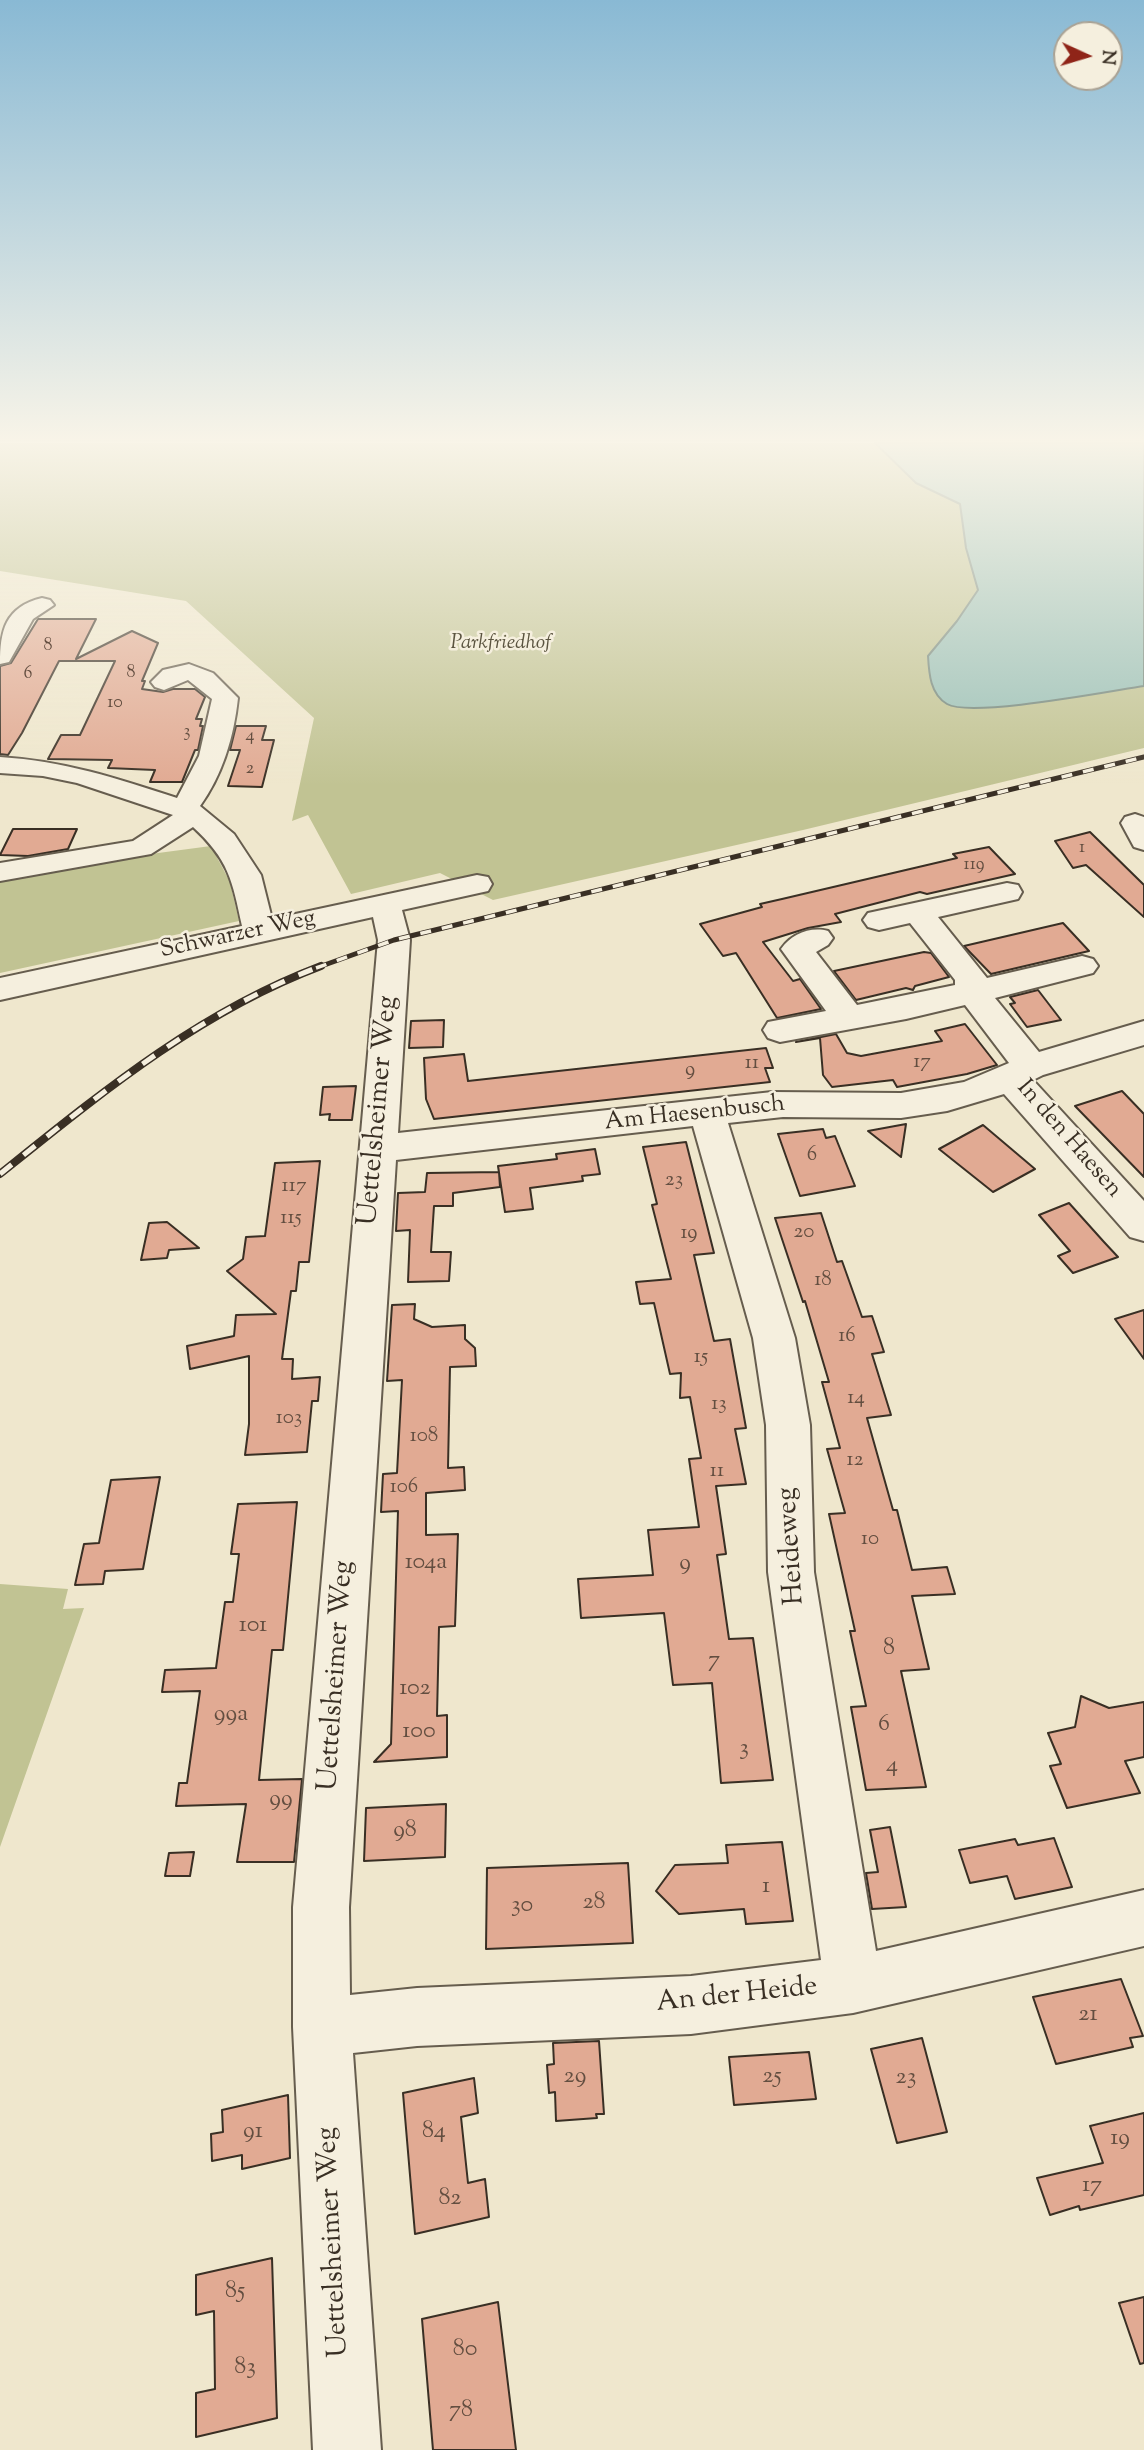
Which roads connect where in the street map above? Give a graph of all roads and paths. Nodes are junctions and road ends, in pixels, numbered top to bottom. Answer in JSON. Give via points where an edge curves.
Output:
{"nodes":[{"id":1,"x":42,"y":605,"type":"dead end"},
{"id":2,"x":0,"y":657,"type":"edge"},
{"id":3,"x":164,"y":682,"type":"dead end"},
{"id":4,"x":4,"y":772,"type":"edge"},
{"id":5,"x":189,"y":810,"type":"junction"},
{"id":6,"x":0,"y":872,"type":"edge"},
{"id":7,"x":477,"y":884,"type":"dead end"},
{"id":8,"x":1007,"y":892,"type":"dead end"},
{"id":9,"x":385,"y":904,"type":"junction"},
{"id":10,"x":917,"y":911,"type":"junction"},
{"id":11,"x":879,"y":920,"type":"dead end"},
{"id":12,"x":259,"y":932,"type":"junction"},
{"id":13,"x":817,"y":938,"type":"dead end"},
{"id":14,"x":1082,"y":966,"type":"dead end"},
{"id":15,"x":0,"y":989,"type":"edge"},
{"id":16,"x":972,"y":991,"type":"junction"},
{"id":17,"x":849,"y":1018,"type":"junction"},
{"id":18,"x":780,"y":1030,"type":"dead end"},
{"id":19,"x":1144,"y":1033,"type":"edge"},
{"id":20,"x":1021,"y":1072,"type":"junction"},
{"id":21,"x":707,"y":1113,"type":"junction"},
{"id":22,"x":376,"y":1149,"type":"junction"},
{"id":23,"x":1144,"y":1226,"type":"edge"},
{"id":24,"x":1144,"y":1919,"type":"edge"},
{"id":25,"x":853,"y":1985,"type":"junction"},
{"id":26,"x":322,"y":2027,"type":"junction"},
{"id":27,"x":347,"y":2450,"type":"edge"}],
"edges":[{"from":1,"to":2,"type":"street","via":[[24,615]]},
{"from":3,"to":5,"type":"street","via":[[183,670],[197,673],[225,698],[224,718]]},
{"from":4,"to":5,"type":"street","via":[[83,776]]},
{"from":5,"to":6,"type":"street","via":[[166,834],[141,848]]},
{"from":5,"to":12,"type":"street","via":[[224,840],[246,875]]},
{"from":7,"to":9,"type":"street","name":"Schwarzer Weg"},
{"from":8,"to":10,"type":"street"},
{"from":9,"to":12,"type":"street","name":"Schwarzer Weg"},
{"from":9,"to":22,"type":"street","name":"Uettelsheimer Weg","via":[[394,940]]},
{"from":10,"to":11,"type":"street"},
{"from":10,"to":16,"type":"street","name":"In den Haesen","via":[[971,978]]},
{"from":12,"to":15,"type":"street","name":"Schwarzer Weg"},
{"from":13,"to":17,"type":"street","via":[[797,949]]},
{"from":14,"to":16,"type":"street"},
{"from":16,"to":17,"type":"street"},
{"from":16,"to":20,"type":"street","name":"In den Haesen"},
{"from":17,"to":18,"type":"street"},
{"from":19,"to":20,"type":"street","name":"Am Haesenbusch"},
{"from":20,"to":21,"type":"street","name":"Am Haesenbusch","via":[[942,1099],[901,1105],[776,1104]]},
{"from":20,"to":23,"type":"street","name":"In den Haesen"},
{"from":21,"to":22,"type":"street","name":"Am Haesenbusch"},
{"from":21,"to":25,"type":"street","name":"Heideweg","via":[[776,1351],[788,1425],[791,1572]]},
{"from":22,"to":26,"type":"street","name":"Uettelsheimer Weg","via":[[321,1907]]},
{"from":24,"to":25,"type":"street","name":"An der Heide"},
{"from":25,"to":26,"type":"street","name":"An der Heide","via":[[691,2005],[417,2017]]},
{"from":26,"to":27,"type":"street","name":"Uettelsheimer Weg"}]}
